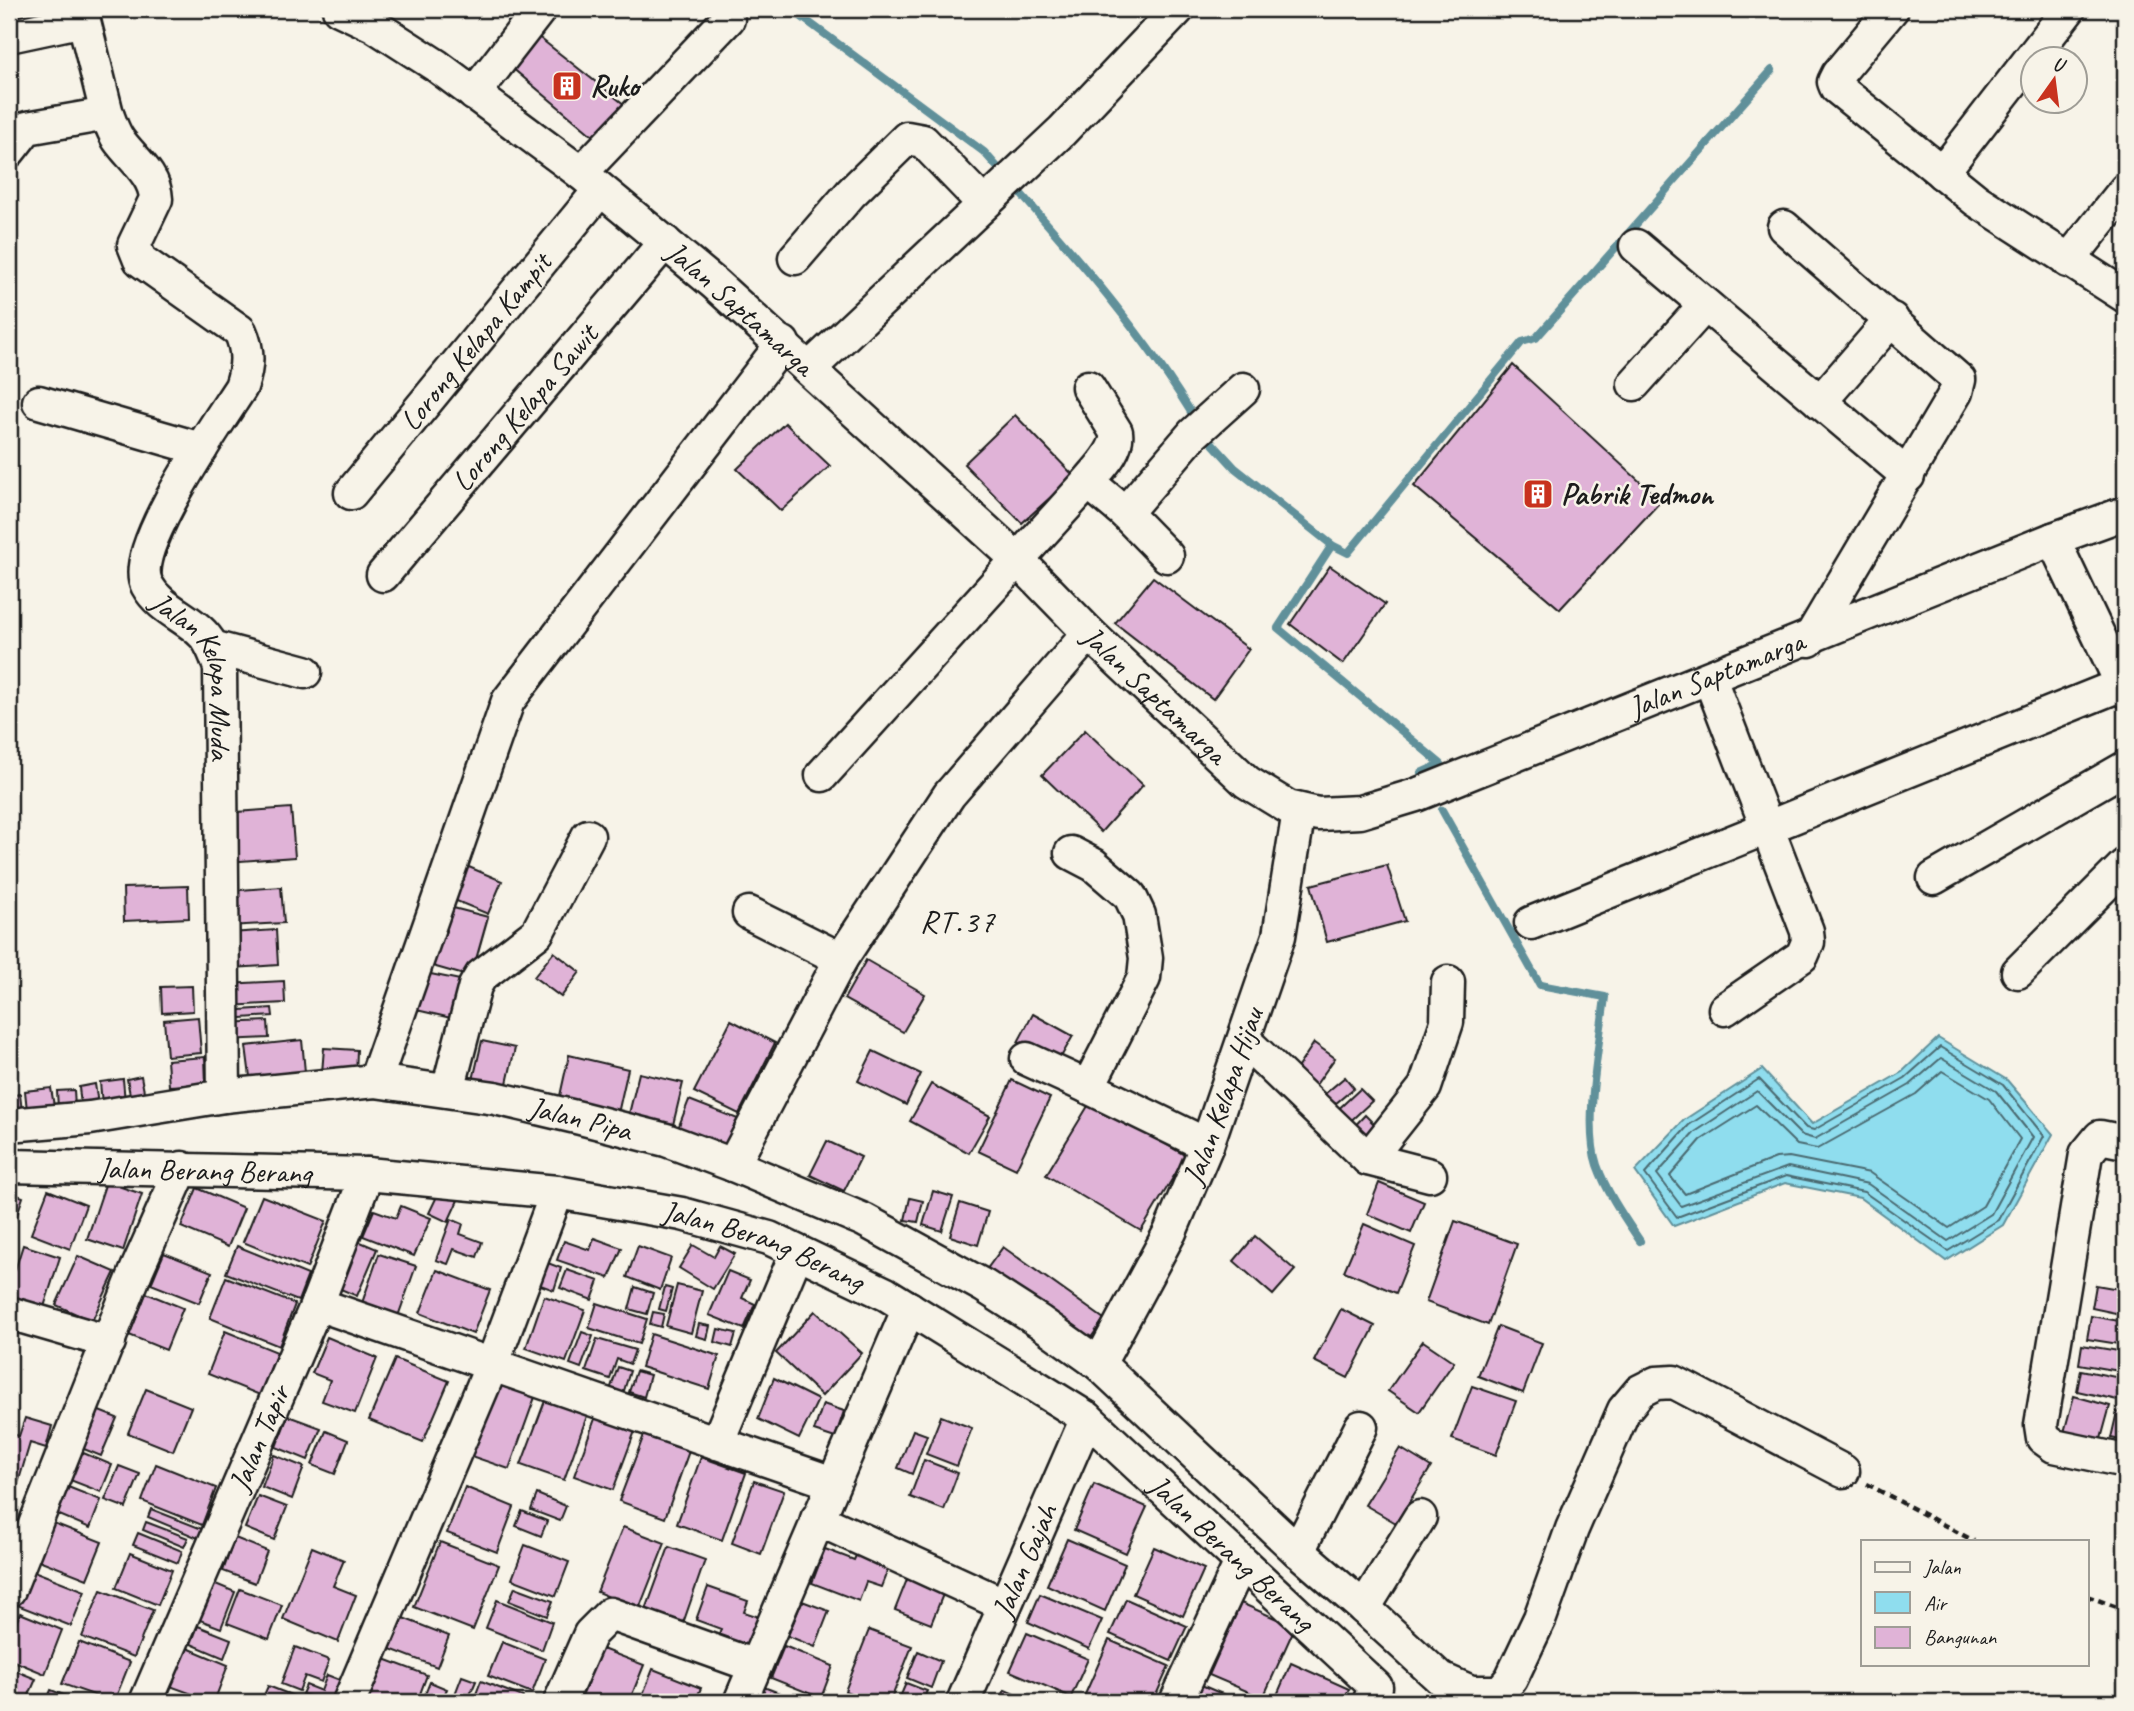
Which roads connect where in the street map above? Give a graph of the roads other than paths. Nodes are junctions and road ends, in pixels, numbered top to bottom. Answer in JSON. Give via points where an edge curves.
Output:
{"nodes":[{"id":1,"x":339,"y":9,"type":"edge"},
{"id":2,"x":540,"y":9,"type":"edge"},
{"id":3,"x":1178,"y":9,"type":"edge"},
{"id":4,"x":1892,"y":9,"type":"edge"},
{"id":5,"x":2068,"y":9,"type":"edge"},
{"id":6,"x":82,"y":14,"type":"edge"},
{"id":7,"x":727,"y":19,"type":"dead end"},
{"id":8,"x":9,"y":36,"type":"edge"},
{"id":9,"x":474,"y":94,"type":"junction"},
{"id":10,"x":107,"y":114,"type":"junction"},
{"id":11,"x":9,"y":151,"type":"edge"},
{"id":12,"x":1942,"y":173,"type":"junction"},
{"id":13,"x":591,"y":182,"type":"junction"},
{"id":14,"x":2125,"y":190,"type":"edge"},
{"id":15,"x":990,"y":198,"type":"junction"},
{"id":16,"x":1784,"y":227,"type":"dead end"},
{"id":17,"x":665,"y":242,"type":"junction"},
{"id":18,"x":1636,"y":246,"type":"dead end"},
{"id":19,"x":795,"y":258,"type":"dead end"},
{"id":20,"x":2068,"y":261,"type":"junction"},
{"id":21,"x":2125,"y":296,"type":"edge"},
{"id":22,"x":1705,"y":305,"type":"junction"},
{"id":23,"x":1892,"y":319,"type":"junction"},
{"id":24,"x":783,"y":343,"type":"junction"},
{"id":25,"x":809,"y":369,"type":"junction"},
{"id":26,"x":1634,"y":384,"type":"dead end"},
{"id":27,"x":1088,"y":387,"type":"dead end"},
{"id":28,"x":1243,"y":389,"type":"dead end"},
{"id":29,"x":39,"y":402,"type":"dead end"},
{"id":30,"x":1820,"y":402,"type":"junction"},
{"id":31,"x":201,"y":449,"type":"junction"},
{"id":32,"x":1908,"y":477,"type":"junction"},
{"id":33,"x":1088,"y":481,"type":"junction"},
{"id":34,"x":351,"y":493,"type":"dead end"},
{"id":35,"x":1125,"y":513,"type":"junction"},
{"id":36,"x":2125,"y":513,"type":"edge"},
{"id":37,"x":2053,"y":539,"type":"junction"},
{"id":38,"x":1167,"y":556,"type":"dead end"},
{"id":39,"x":1017,"y":559,"type":"junction"},
{"id":40,"x":383,"y":575,"type":"dead end"},
{"id":41,"x":1089,"y":633,"type":"junction"},
{"id":42,"x":1809,"y":639,"type":"junction"},
{"id":43,"x":212,"y":647,"type":"junction"},
{"id":44,"x":305,"y":672,"type":"dead end"},
{"id":45,"x":1710,"y":679,"type":"junction"},
{"id":46,"x":2124,"y":686,"type":"edge"},
{"id":47,"x":2125,"y":768,"type":"edge"},
{"id":48,"x":822,"y":775,"type":"dead end"},
{"id":49,"x":1299,"y":811,"type":"junction"},
{"id":50,"x":1768,"y":828,"type":"junction"},
{"id":51,"x":588,"y":836,"type":"dead end"},
{"id":52,"x":1071,"y":853,"type":"dead end"},
{"id":53,"x":2125,"y":865,"type":"edge"},
{"id":54,"x":1934,"y":878,"type":"dead end"},
{"id":55,"x":749,"y":913,"type":"dead end"},
{"id":56,"x":1531,"y":923,"type":"dead end"},
{"id":57,"x":841,"y":959,"type":"junction"},
{"id":58,"x":2018,"y":972,"type":"dead end"},
{"id":59,"x":1448,"y":982,"type":"dead end"},
{"id":60,"x":1725,"y":1009,"type":"dead end"},
{"id":61,"x":1244,"y":1040,"type":"junction"},
{"id":62,"x":1027,"y":1059,"type":"dead end"},
{"id":63,"x":375,"y":1081,"type":"junction"},
{"id":64,"x":1088,"y":1087,"type":"junction"},
{"id":65,"x":448,"y":1090,"type":"junction"},
{"id":66,"x":224,"y":1096,"type":"junction"},
{"id":67,"x":9,"y":1125,"type":"edge"},
{"id":68,"x":2125,"y":1142,"type":"edge"},
{"id":69,"x":1207,"y":1145,"type":"junction"},
{"id":70,"x":1367,"y":1159,"type":"junction"},
{"id":71,"x":733,"y":1165,"type":"junction"},
{"id":72,"x":9,"y":1166,"type":"edge"},
{"id":73,"x":182,"y":1168,"type":"junction"},
{"id":74,"x":367,"y":1174,"type":"junction"},
{"id":75,"x":1430,"y":1175,"type":"dead end"},
{"id":76,"x":557,"y":1192,"type":"junction"},
{"id":77,"x":797,"y":1252,"type":"junction"},
{"id":78,"x":317,"y":1304,"type":"junction"},
{"id":79,"x":909,"y":1308,"type":"junction"},
{"id":80,"x":9,"y":1312,"type":"edge"},
{"id":81,"x":109,"y":1342,"type":"junction"},
{"id":82,"x":1099,"y":1364,"type":"junction"},
{"id":83,"x":492,"y":1366,"type":"junction"},
{"id":84,"x":1087,"y":1418,"type":"junction"},
{"id":85,"x":1360,"y":1427,"type":"dead end"},
{"id":86,"x":717,"y":1443,"type":"junction"},
{"id":87,"x":2125,"y":1461,"type":"edge"},
{"id":88,"x":1843,"y":1471,"type":"road end"},
{"id":89,"x":833,"y":1483,"type":"junction"},
{"id":90,"x":22,"y":1516,"type":"edge"},
{"id":91,"x":1420,"y":1517,"type":"dead end"},
{"id":92,"x":817,"y":1520,"type":"junction"},
{"id":93,"x":1297,"y":1551,"type":"junction"},
{"id":94,"x":1241,"y":1562,"type":"junction"},
{"id":95,"x":9,"y":1590,"type":"edge"},
{"id":96,"x":1006,"y":1605,"type":"junction"},
{"id":97,"x":1364,"y":1608,"type":"junction"},
{"id":98,"x":755,"y":1666,"type":"junction"},
{"id":99,"x":1372,"y":1695,"type":"edge"},
{"id":100,"x":146,"y":1702,"type":"edge"},
{"id":101,"x":349,"y":1702,"type":"edge"},
{"id":102,"x":559,"y":1702,"type":"edge"},
{"id":103,"x":740,"y":1702,"type":"edge"},
{"id":104,"x":963,"y":1702,"type":"edge"},
{"id":105,"x":1176,"y":1702,"type":"edge"}],
"edges":[{"from":1,"to":9,"type":"street","name":"Jalan Saptamarga","via":[[416,51]]},
{"from":2,"to":9,"type":"street"},
{"from":3,"to":15,"type":"street","via":[[1062,131]]},
{"from":4,"to":12,"type":"street","via":[[1838,74],[1835,85]]},
{"from":5,"to":12,"type":"street"},
{"from":6,"to":8,"type":"street"},
{"from":6,"to":10,"type":"street"},
{"from":7,"to":13,"type":"street","name":"Lorong Kelapa Kampit"},
{"from":9,"to":13,"type":"street","name":"Jalan Saptamarga"},
{"from":10,"to":11,"type":"street","via":[[27,128]]},
{"from":10,"to":31,"type":"street","name":"Jalan Kelapa Muda","via":[[118,139],[156,193],[134,245],[135,253],[240,331],[246,345],[248,367],[241,387]]},
{"from":12,"to":20,"type":"street"},
{"from":13,"to":17,"type":"street","name":"Jalan Saptamarga"},
{"from":13,"to":34,"type":"street","name":"Lorong Kelapa Kampit"},
{"from":14,"to":20,"type":"street"},
{"from":15,"to":19,"type":"street","via":[[923,141],[906,138]]},
{"from":15,"to":25,"type":"street"},
{"from":16,"to":23,"type":"street"},
{"from":17,"to":24,"type":"street","name":"Jalan Saptamarga"},
{"from":17,"to":40,"type":"street","name":"Lorong Kelapa Sawit"},
{"from":18,"to":22,"type":"street"},
{"from":20,"to":21,"type":"street"},
{"from":22,"to":26,"type":"street"},
{"from":22,"to":30,"type":"street"},
{"from":23,"to":30,"type":"street"},
{"from":23,"to":32,"type":"street","via":[[1959,380]]},
{"from":24,"to":25,"type":"street","name":"Jalan Saptamarga"},
{"from":24,"to":63,"type":"street","via":[[508,701]]},
{"from":25,"to":39,"type":"street","name":"Jalan Saptamarga"},
{"from":27,"to":33,"type":"street","via":[[1108,415],[1117,440]]},
{"from":28,"to":35,"type":"street","via":[[1198,429]]},
{"from":29,"to":31,"type":"street"},
{"from":30,"to":32,"type":"street"},
{"from":31,"to":43,"type":"street","name":"Jalan Kelapa Muda","via":[[159,523],[145,568],[146,584],[161,603],[203,634]]},
{"from":32,"to":42,"type":"street"},
{"from":33,"to":35,"type":"street"},
{"from":33,"to":39,"type":"street"},
{"from":35,"to":38,"type":"street"},
{"from":36,"to":37,"type":"street","name":"Jalan Saptamarga"},
{"from":37,"to":42,"type":"street","name":"Jalan Saptamarga"},
{"from":37,"to":46,"type":"street"},
{"from":39,"to":41,"type":"street","name":"Jalan Saptamarga"},
{"from":39,"to":48,"type":"street"},
{"from":41,"to":49,"type":"street","name":"Jalan Saptamarga","via":[[1247,782]]},
{"from":41,"to":57,"type":"street","via":[[950,795]]},
{"from":42,"to":45,"type":"street","name":"Jalan Saptamarga"},
{"from":43,"to":44,"type":"street"},
{"from":43,"to":66,"type":"street","name":"Jalan Kelapa Muda","via":[[220,667],[223,745]]},
{"from":45,"to":49,"type":"street","name":"Jalan Saptamarga","via":[[1416,795],[1360,812]]},
{"from":45,"to":50,"type":"street"},
{"from":46,"to":50,"type":"street"},
{"from":47,"to":54,"type":"street"},
{"from":49,"to":61,"type":"street","name":"Jalan Kelapa Hijau","via":[[1279,936]]},
{"from":50,"to":56,"type":"street"},
{"from":50,"to":60,"type":"street","via":[[1808,942],[1802,956]]},
{"from":51,"to":65,"type":"street","via":[[537,933],[481,976],[475,986]]},
{"from":52,"to":64,"type":"street","via":[[1094,865],[1130,896],[1139,915],[1146,958],[1144,978]]},
{"from":53,"to":58,"type":"street"},
{"from":55,"to":57,"type":"street"},
{"from":57,"to":71,"type":"street"},
{"from":59,"to":70,"type":"street","via":[[1447,1022],[1425,1087]]},
{"from":61,"to":69,"type":"street","name":"Jalan Kelapa Hijau"},
{"from":61,"to":70,"type":"street"},
{"from":62,"to":64,"type":"street"},
{"from":63,"to":65,"type":"street","name":"Jalan Pipa"},
{"from":63,"to":66,"type":"street","name":"Jalan Pipa"},
{"from":64,"to":69,"type":"street"},
{"from":65,"to":71,"type":"street","name":"Jalan Pipa","via":[[666,1140]]},
{"from":66,"to":67,"type":"street","name":"Jalan Pipa","via":[[90,1118]]},
{"from":68,"to":87,"type":"street","via":[[2100,1138],[2086,1154],[2041,1432],[2053,1446]]},
{"from":69,"to":82,"type":"street","name":"Jalan Kelapa Hijau","via":[[1170,1232]]},
{"from":70,"to":75,"type":"street"},
{"from":71,"to":82,"type":"street","name":"Jalan Pipa","via":[[876,1226],[984,1286]]},
{"from":72,"to":73,"type":"street","name":"Jalan Berang Berang"},
{"from":73,"to":74,"type":"street","name":"Jalan Berang Berang"},
{"from":73,"to":81,"type":"street"},
{"from":74,"to":76,"type":"street","name":"Jalan Berang Berang"},
{"from":74,"to":78,"type":"street","name":"Jalan Tapir"},
{"from":76,"to":77,"type":"street","name":"Jalan Berang Berang","via":[[726,1224]]},
{"from":76,"to":83,"type":"street"},
{"from":77,"to":79,"type":"street","name":"Jalan Berang Berang"},
{"from":77,"to":86,"type":"street"},
{"from":78,"to":83,"type":"street"},
{"from":78,"to":100,"type":"street","name":"Jalan Tapir"},
{"from":79,"to":84,"type":"street","name":"Jalan Berang Berang"},
{"from":79,"to":89,"type":"street"},
{"from":80,"to":81,"type":"street"},
{"from":81,"to":90,"type":"street"},
{"from":82,"to":93,"type":"street","name":"Jalan Pipa"},
{"from":83,"to":86,"type":"street"},
{"from":83,"to":101,"type":"street"},
{"from":84,"to":94,"type":"street","name":"Jalan Berang Berang"},
{"from":84,"to":96,"type":"street","name":"Jalan Gajah"},
{"from":85,"to":93,"type":"street"},
{"from":86,"to":89,"type":"street"},
{"from":88,"to":97,"type":"street","name":"Jalan Pipa","via":[[1674,1382],[1656,1384],[1640,1391],[1624,1410],[1572,1529],[1540,1618],[1500,1692],[1471,1692],[1440,1679]]},
{"from":89,"to":92,"type":"street"},
{"from":90,"to":95,"type":"street"},
{"from":91,"to":97,"type":"street"},
{"from":92,"to":96,"type":"street"},
{"from":92,"to":98,"type":"street"},
{"from":93,"to":97,"type":"street","name":"Jalan Pipa"},
{"from":94,"to":99,"type":"street","name":"Jalan Berang Berang"},
{"from":94,"to":105,"type":"street"},
{"from":96,"to":104,"type":"street","name":"Jalan Gajah"},
{"from":98,"to":102,"type":"street","via":[[610,1614],[590,1634]]},
{"from":98,"to":103,"type":"street"}]}
